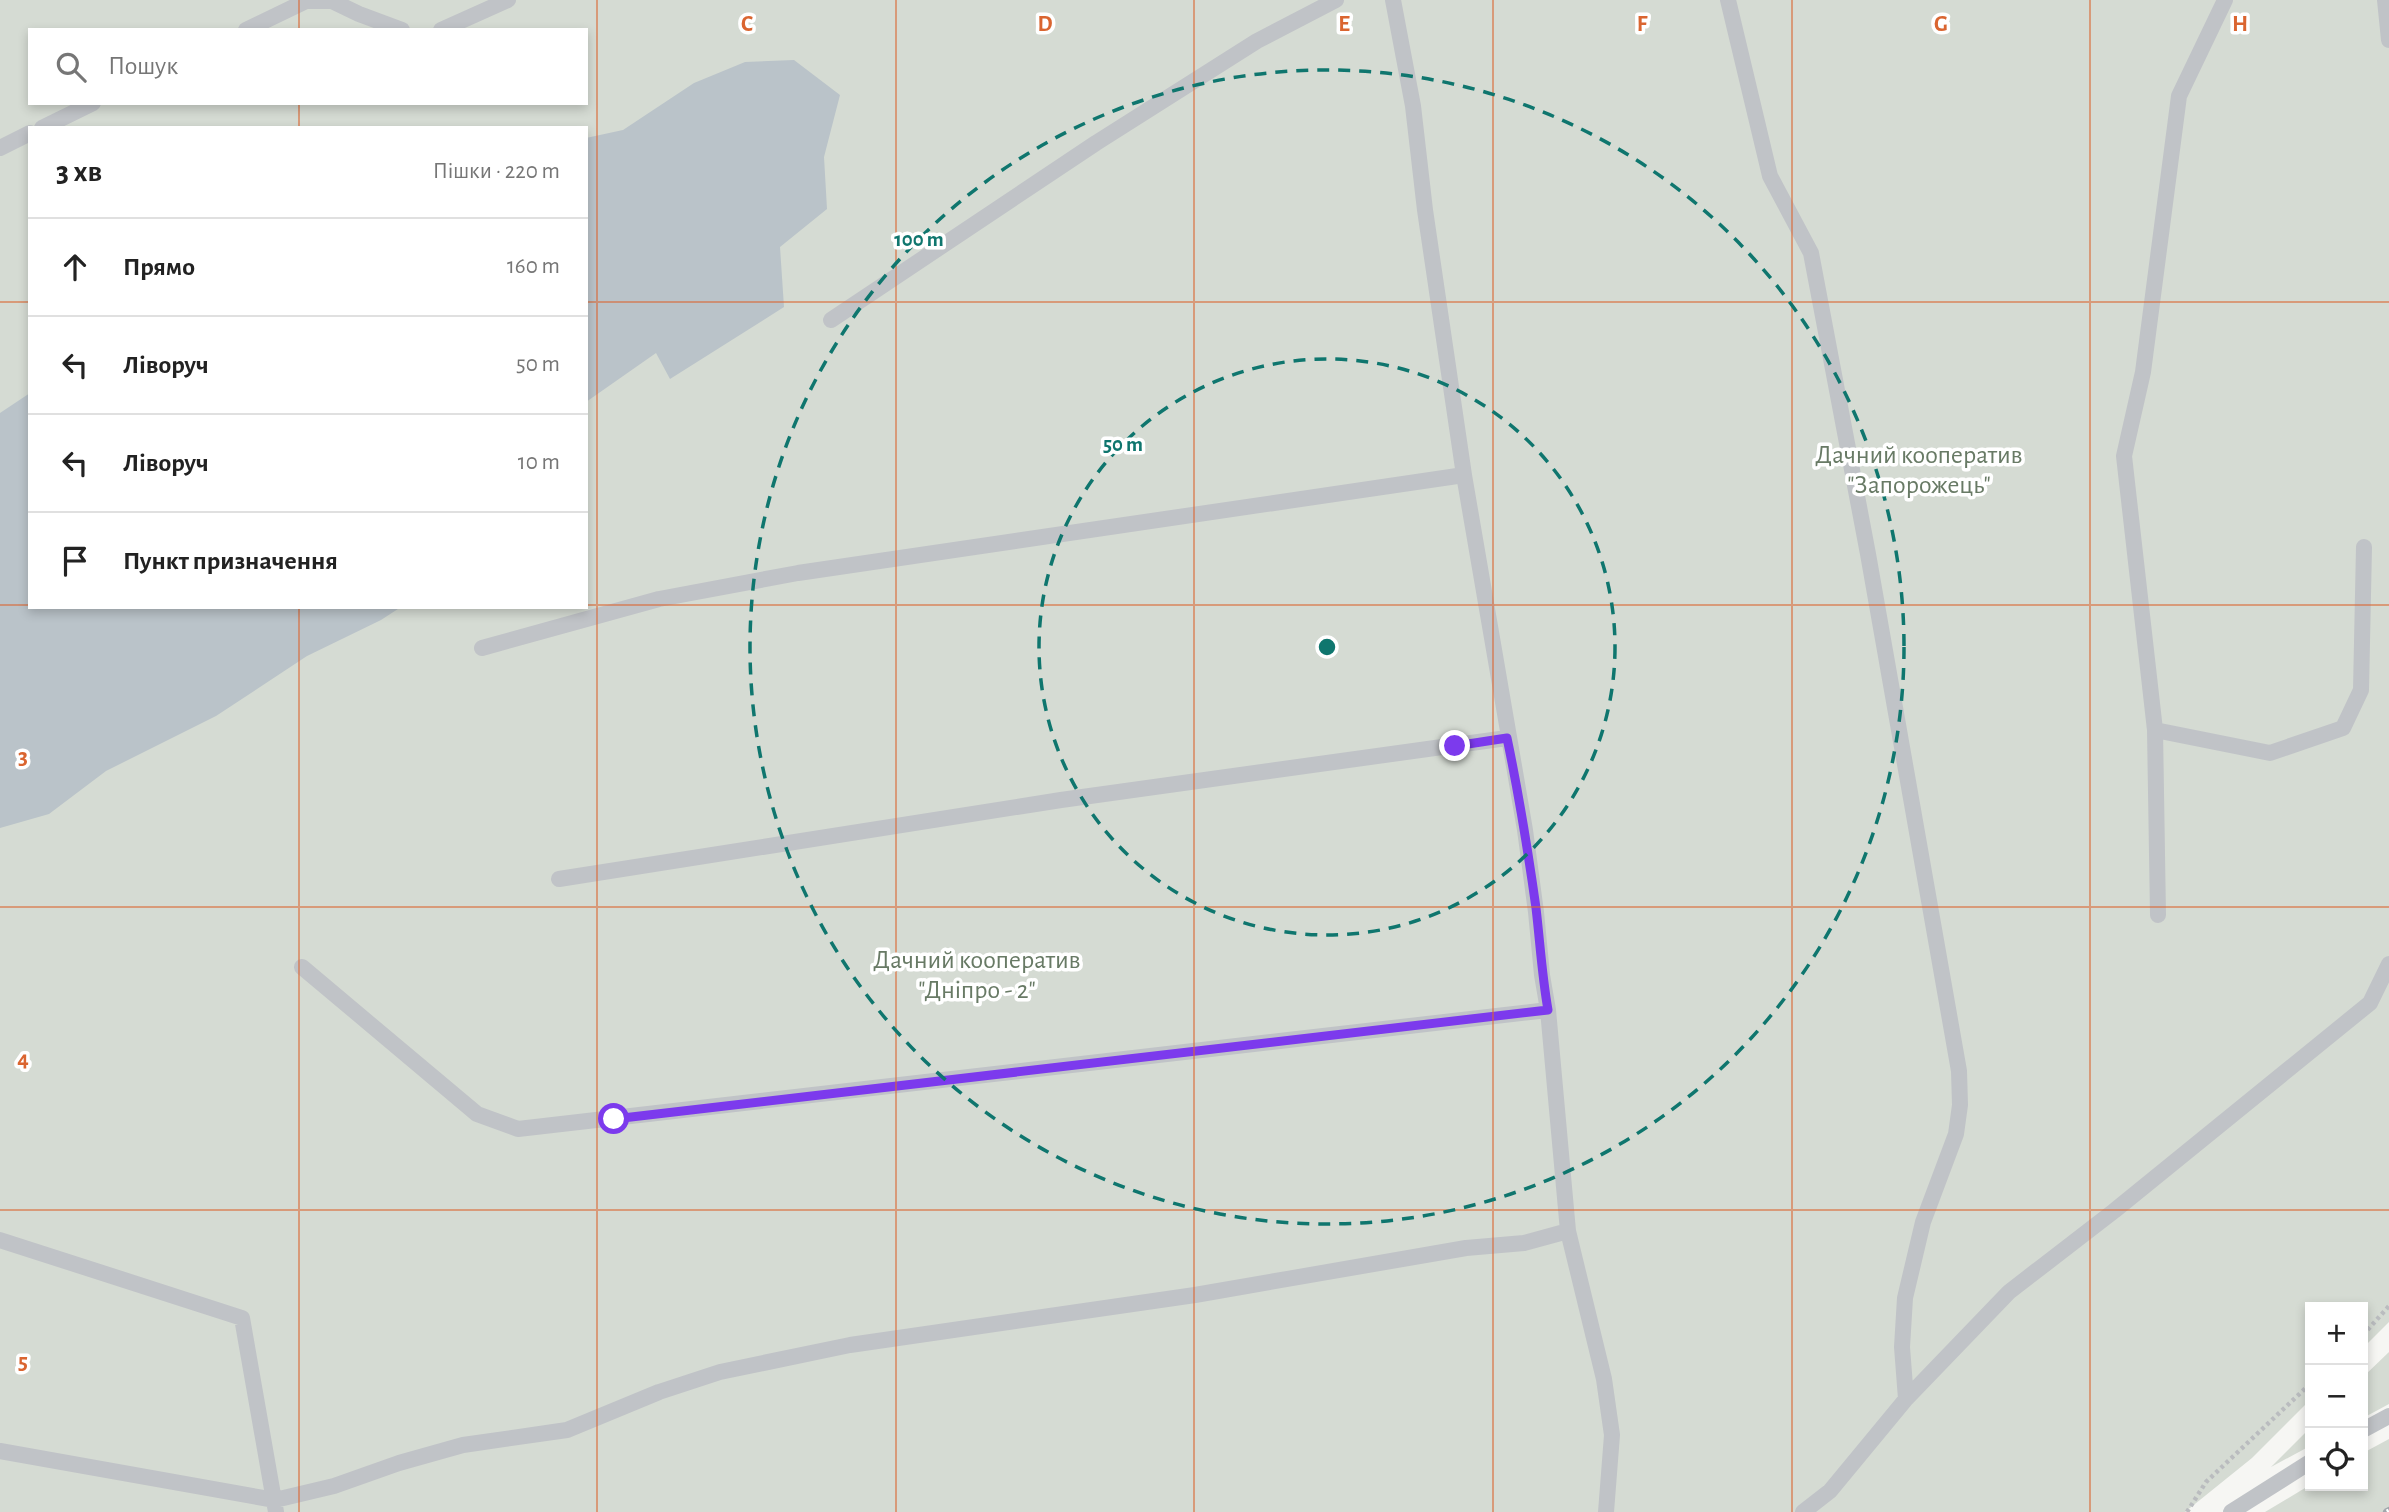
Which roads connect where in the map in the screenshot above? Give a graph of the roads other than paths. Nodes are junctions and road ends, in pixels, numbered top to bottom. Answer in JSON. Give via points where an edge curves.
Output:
{"nodes":[{"id":1,"x":508,"y":0,"type":"edge"},
{"id":2,"x":1336,"y":0,"type":"edge"},
{"id":3,"x":1393,"y":0,"type":"edge"},
{"id":4,"x":1728,"y":0,"type":"edge"},
{"id":5,"x":2225,"y":0,"type":"edge"},
{"id":6,"x":2385,"y":0,"type":"edge"},
{"id":7,"x":250,"y":28,"type":"edge"},
{"id":8,"x":397,"y":28,"type":"edge"},
{"id":9,"x":445,"y":28,"type":"edge"},
{"id":10,"x":2389,"y":40,"type":"edge"},
{"id":11,"x":89,"y":105,"type":"edge"},
{"id":12,"x":45,"y":126,"type":"edge"},
{"id":13,"x":28,"y":134,"type":"edge"},
{"id":14,"x":0,"y":148,"type":"edge"},
{"id":15,"x":831,"y":320,"type":"dead end"},
{"id":16,"x":1464,"y":475,"type":"junction"},
{"id":17,"x":2364,"y":547,"type":"dead end"},
{"id":18,"x":482,"y":648,"type":"dead end"},
{"id":19,"x":2155,"y":730,"type":"junction"},
{"id":20,"x":1507,"y":738,"type":"junction"},
{"id":21,"x":559,"y":879,"type":"dead end"},
{"id":22,"x":2158,"y":915,"type":"dead end"},
{"id":23,"x":2389,"y":964,"type":"edge"},
{"id":24,"x":302,"y":967,"type":"dead end"},
{"id":25,"x":1548,"y":1010,"type":"junction"},
{"id":26,"x":1568,"y":1231,"type":"junction"},
{"id":27,"x":0,"y":1240,"type":"edge"},
{"id":28,"x":1906,"y":1399,"type":"junction"},
{"id":29,"x":2389,"y":1416,"type":"edge"},
{"id":30,"x":2367,"y":1428,"type":"edge"},
{"id":31,"x":0,"y":1451,"type":"edge"},
{"id":32,"x":2305,"y":1465,"type":"edge"},
{"id":33,"x":275,"y":1506,"type":"edge"},
{"id":34,"x":1606,"y":1512,"type":"edge"},
{"id":35,"x":1803,"y":1512,"type":"edge"},
{"id":36,"x":2231,"y":1512,"type":"edge"}],
"edges":[{"from":1,"to":9,"type":"lane"},
{"from":2,"to":15,"type":"lane","via":[[1245,48]]},
{"from":3,"to":16,"type":"lane","via":[[1413,106]]},
{"from":4,"to":28,"type":"lane","via":[[1770,176],[1811,253],[1959,1071],[1956,1134],[1923,1222],[1905,1298]]},
{"from":5,"to":19,"type":"lane","via":[[2179,96],[2143,372],[2124,456]]},
{"from":6,"to":10,"type":"lane"},
{"from":7,"to":8,"type":"lane","via":[[306,1],[332,1]]},
{"from":11,"to":12,"type":"lane"},
{"from":13,"to":14,"type":"lane"},
{"from":16,"to":18,"type":"lane","via":[[798,573],[659,598]]},
{"from":16,"to":20,"type":"lane"},
{"from":17,"to":19,"type":"lane","via":[[2361,690],[2343,728],[2270,753]]},
{"from":19,"to":22,"type":"lane"},
{"from":20,"to":21,"type":"lane","via":[[1061,800]]},
{"from":20,"to":25,"type":"lane","via":[[1525,830]]},
{"from":23,"to":28,"type":"lane","via":[[2370,1003],[2009,1292]]},
{"from":24,"to":25,"type":"lane","via":[[477,1114],[518,1129]]},
{"from":25,"to":26,"type":"lane"},
{"from":26,"to":33,"type":"lane","via":[[1524,1243],[1466,1248],[1195,1295],[850,1345],[720,1372],[567,1430],[463,1446]]},
{"from":26,"to":34,"type":"lane","via":[[1604,1379],[1612,1434]]},
{"from":27,"to":33,"type":"lane","via":[[242,1318]]},
{"from":28,"to":35,"type":"lane","via":[[1830,1491]]},
{"from":29,"to":30,"type":"lane"},
{"from":31,"to":33,"type":"lane"},
{"from":32,"to":36,"type":"lane"}]}
